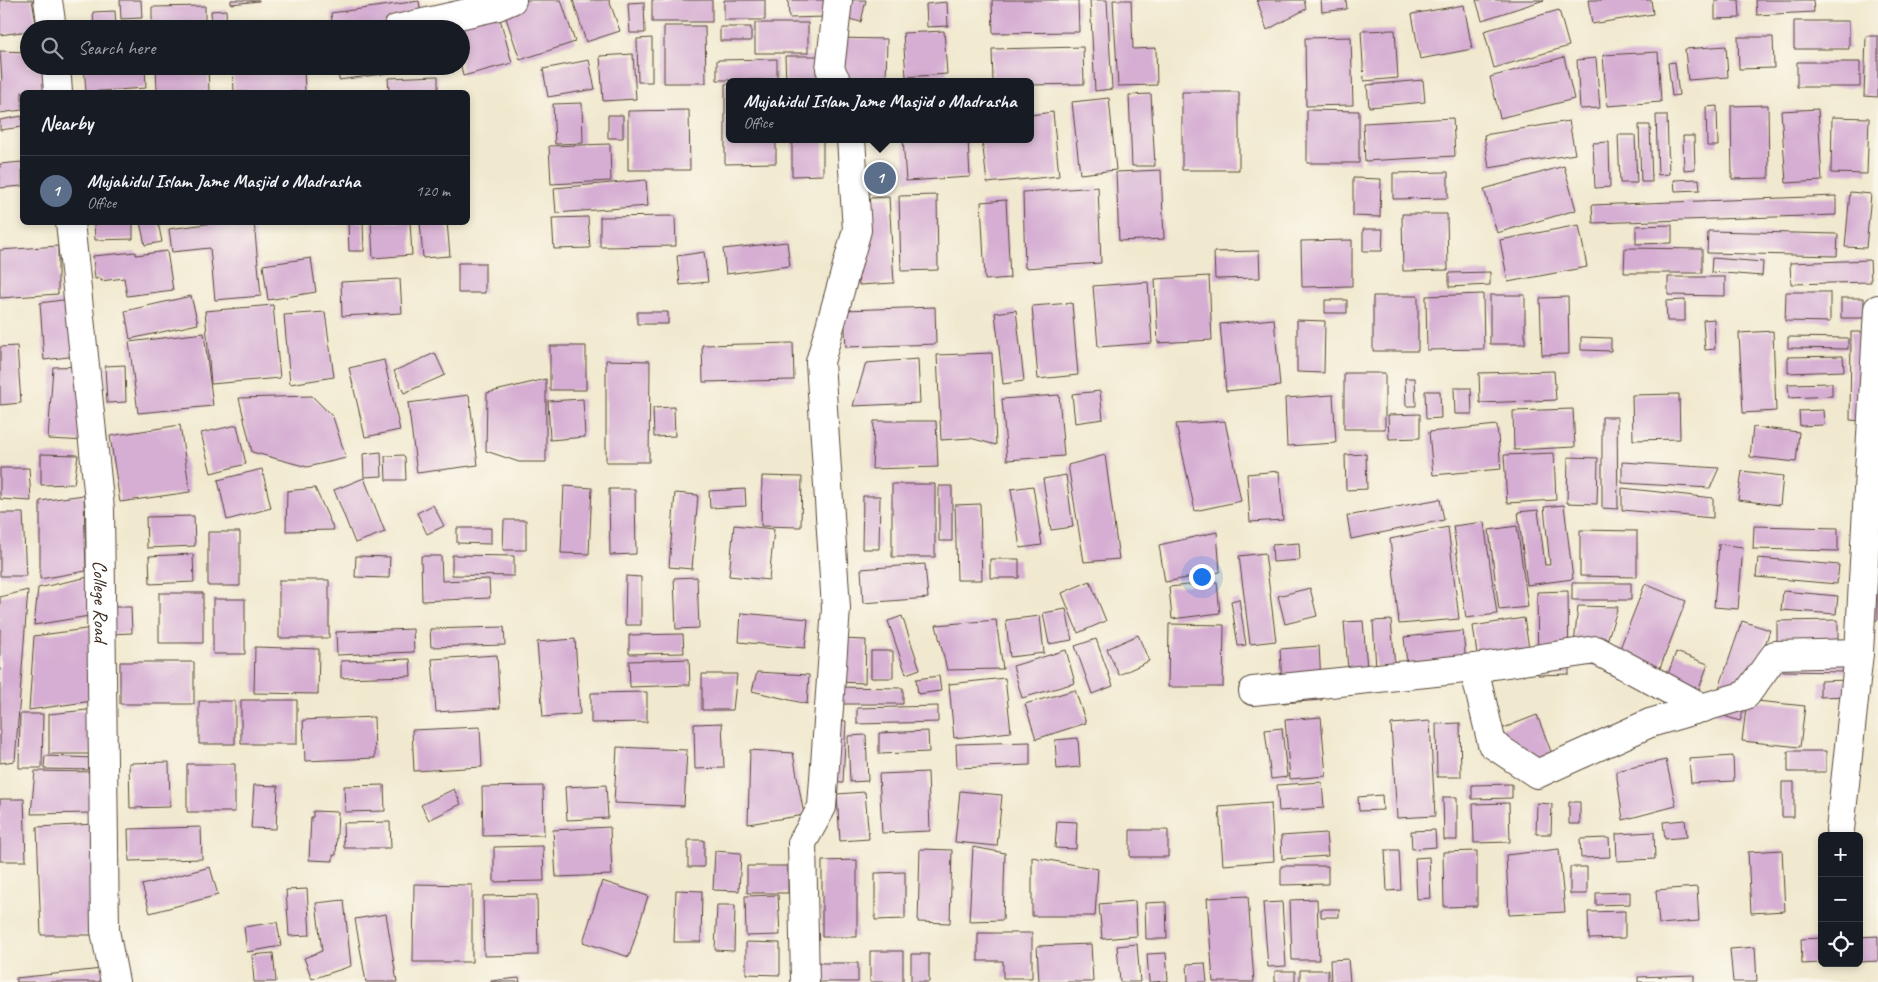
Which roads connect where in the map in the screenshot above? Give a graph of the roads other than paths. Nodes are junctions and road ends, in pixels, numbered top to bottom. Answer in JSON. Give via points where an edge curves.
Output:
{"nodes":[{"id":1,"x":48,"y":0,"type":"edge"},
{"id":2,"x":512,"y":0,"type":"edge"},
{"id":3,"x":838,"y":0,"type":"edge"},
{"id":4,"x":51,"y":20,"type":"edge"},
{"id":5,"x":437,"y":20,"type":"edge"},
{"id":6,"x":57,"y":75,"type":"edge"},
{"id":7,"x":834,"y":78,"type":"edge"},
{"id":8,"x":58,"y":90,"type":"edge"},
{"id":9,"x":851,"y":143,"type":"edge"},
{"id":10,"x":70,"y":225,"type":"edge"},
{"id":11,"x":1878,"y":309,"type":"edge"},
{"id":12,"x":1859,"y":653,"type":"junction"},
{"id":13,"x":1474,"y":668,"type":"junction"},
{"id":14,"x":1253,"y":691,"type":"dead end"},
{"id":15,"x":1703,"y":708,"type":"junction"},
{"id":16,"x":1840,"y":830,"type":"dead end"},
{"id":17,"x":115,"y":982,"type":"edge"},
{"id":18,"x":805,"y":982,"type":"edge"}],
"edges":[{"from":1,"to":4,"type":"street"},
{"from":2,"to":5,"type":"street"},
{"from":3,"to":7,"type":"street","via":[[830,69]]},
{"from":6,"to":8,"type":"street"},
{"from":9,"to":18,"type":"street","via":[[857,230],[820,362],[836,608],[822,807],[802,843]]},
{"from":10,"to":17,"type":"street","name":"College Road","via":[[100,509],[105,930]]},
{"from":11,"to":12,"type":"street"},
{"from":12,"to":15,"type":"street","via":[[1776,655],[1746,695]]},
{"from":12,"to":16,"type":"street"},
{"from":13,"to":14,"type":"street"},
{"from":13,"to":15,"type":"street","via":[[1596,650]]},
{"from":13,"to":15,"type":"street","via":[[1492,744],[1537,774],[1650,723]]}]}
